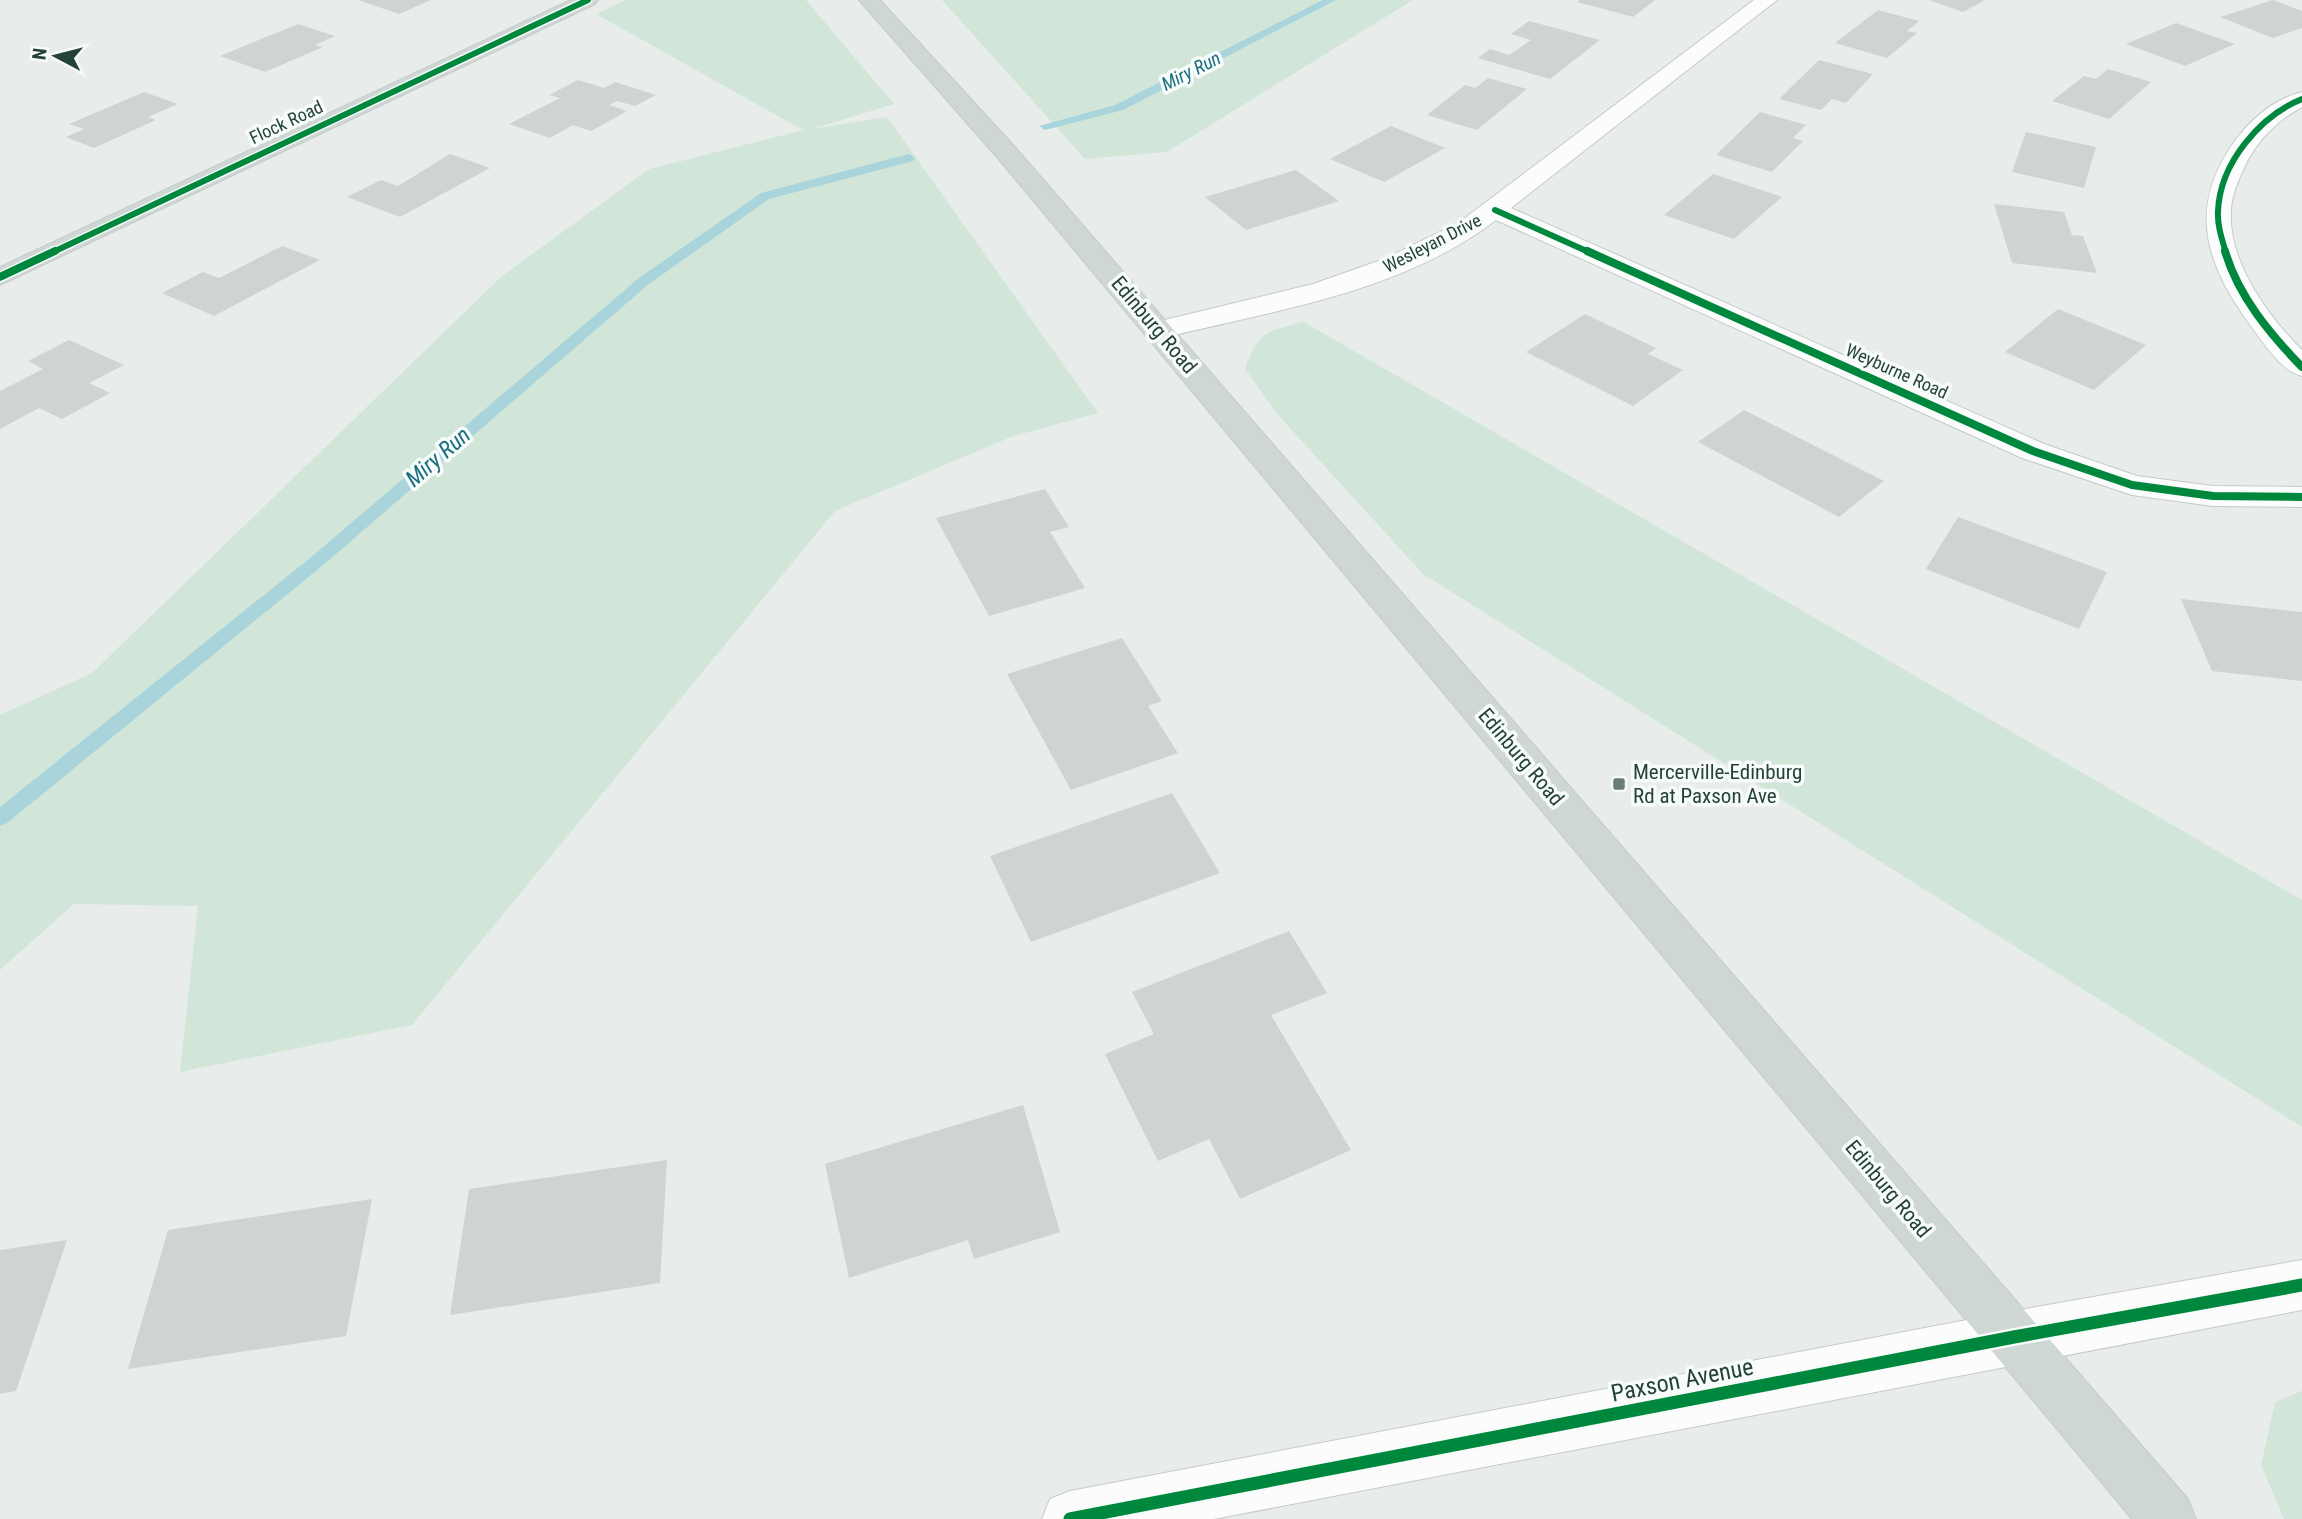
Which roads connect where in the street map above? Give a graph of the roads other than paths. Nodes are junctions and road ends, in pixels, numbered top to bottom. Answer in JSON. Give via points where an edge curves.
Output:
{"nodes":[{"id":1,"x":588,"y":0,"type":"edge"},
{"id":2,"x":869,"y":0,"type":"edge"},
{"id":3,"x":1767,"y":0,"type":"edge"},
{"id":4,"x":2302,"y":99,"type":"edge"},
{"id":5,"x":1495,"y":210,"type":"junction"},
{"id":6,"x":0,"y":277,"type":"edge"},
{"id":7,"x":1158,"y":330,"type":"junction"},
{"id":8,"x":2302,"y":367,"type":"edge"},
{"id":9,"x":2302,"y":497,"type":"edge"},
{"id":10,"x":2302,"y":1285,"type":"edge"},
{"id":11,"x":2014,"y":1337,"type":"junction"},
{"id":12,"x":1070,"y":1519,"type":"edge"},
{"id":13,"x":2168,"y":1519,"type":"edge"}],
"edges":[{"from":1,"to":6,"type":"main road","name":"Flock Road"},
{"from":2,"to":7,"type":"main road","name":"Edinburg Road"},
{"from":3,"to":5,"type":"street","name":"Wesleyan Drive"},
{"from":4,"to":8,"type":"street","via":[[2269,118],[2243,145],[2217,212],[2226,257],[2250,303]]},
{"from":5,"to":7,"type":"street","name":"Wesleyan Drive","via":[[1466,230],[1394,265],[1322,290]]},
{"from":5,"to":9,"type":"street","name":"Weyburne Road","via":[[2034,452],[2132,485],[2213,496]]},
{"from":7,"to":11,"type":"main road","name":"Edinburg Road"},
{"from":10,"to":11,"type":"street","name":"Paxson Avenue"},
{"from":11,"to":12,"type":"street","name":"Paxson Avenue"},
{"from":11,"to":13,"type":"main road","name":"Edinburg Road"}]}
